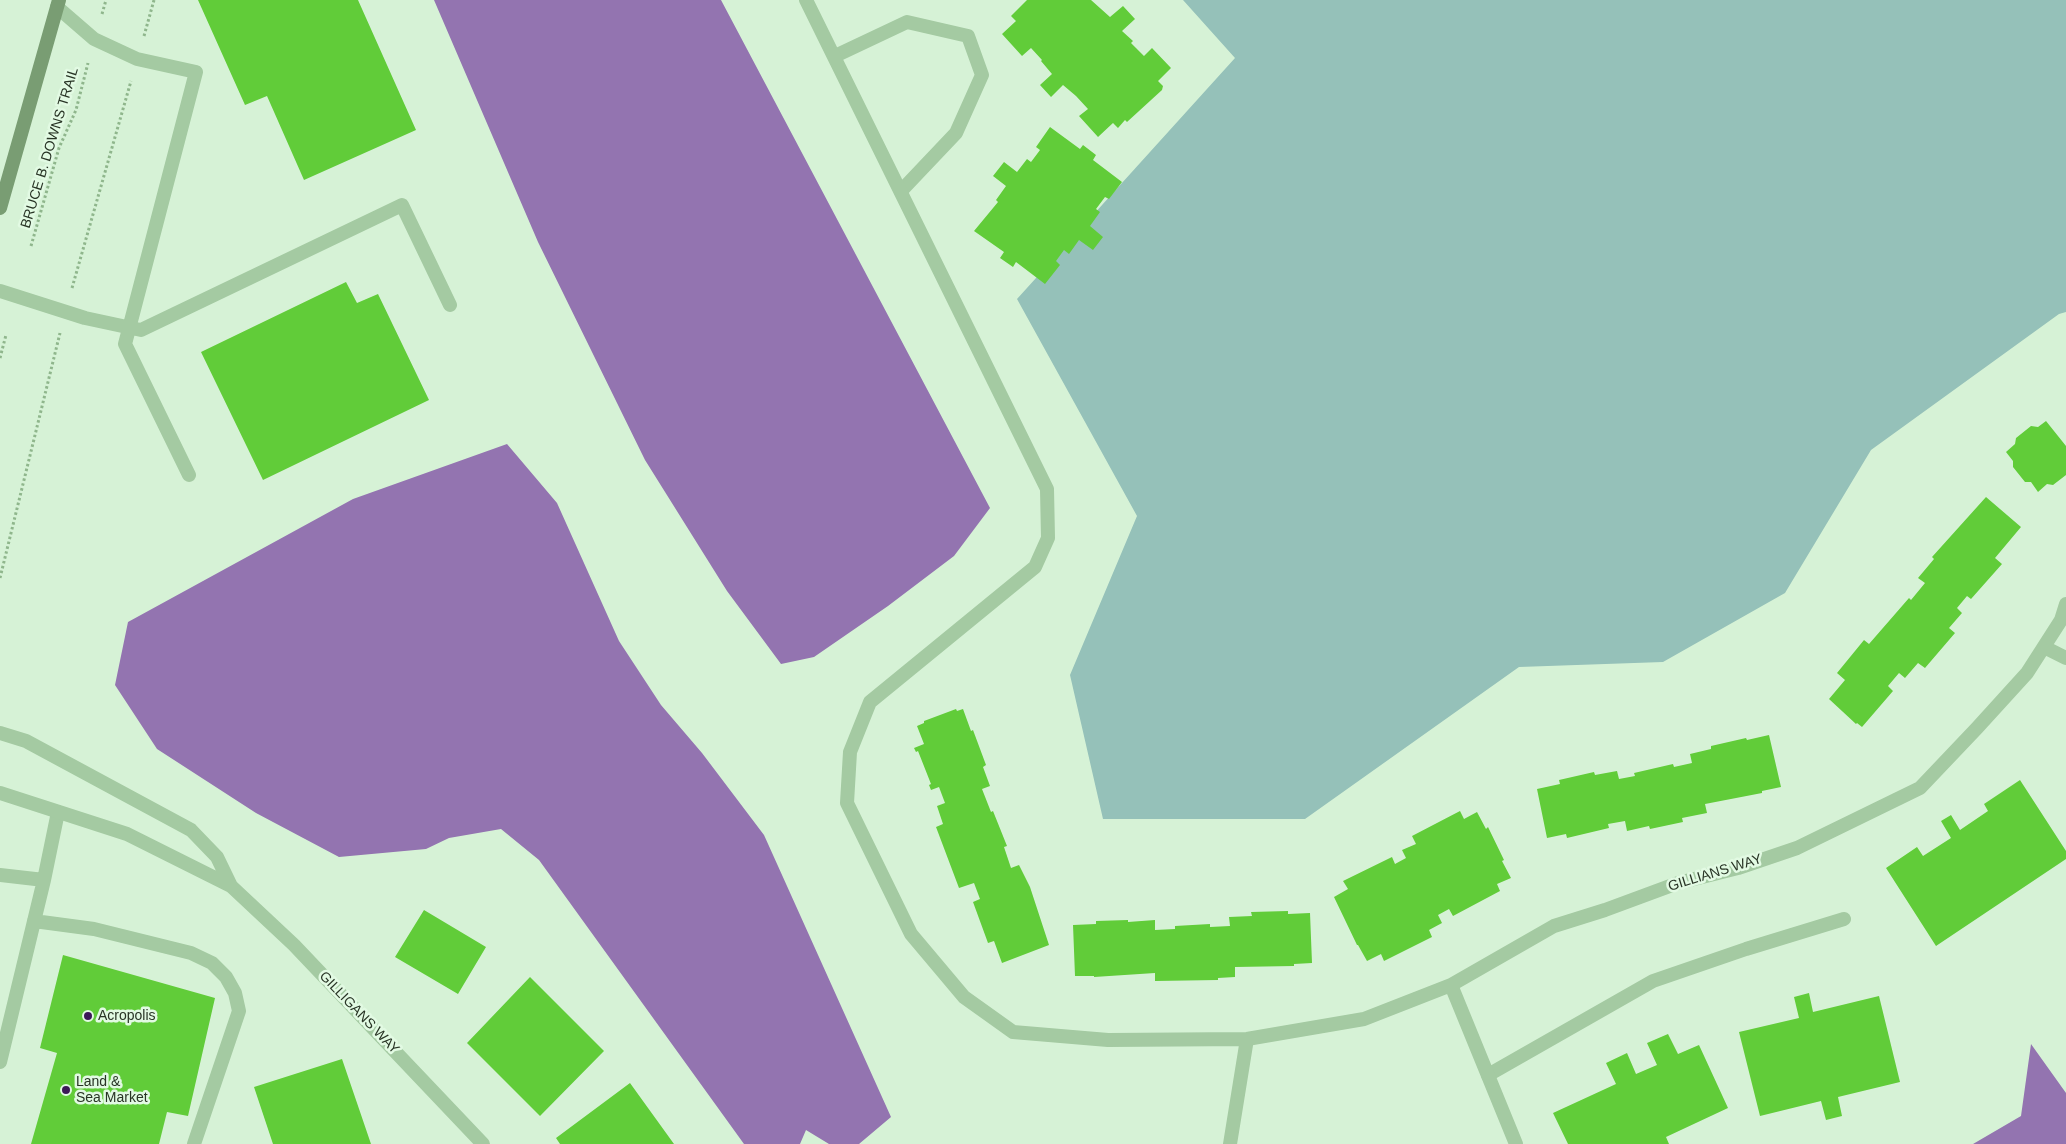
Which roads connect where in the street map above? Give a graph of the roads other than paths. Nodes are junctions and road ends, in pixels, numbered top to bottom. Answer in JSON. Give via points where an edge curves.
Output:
{"nodes":[{"id":1,"x":806,"y":0,"type":"edge"},
{"id":2,"x":58,"y":3,"type":"edge"},
{"id":3,"x":836,"y":56,"type":"junction"},
{"id":4,"x":901,"y":191,"type":"junction"},
{"id":5,"x":0,"y":208,"type":"edge"},
{"id":6,"x":0,"y":291,"type":"edge"},
{"id":7,"x":450,"y":305,"type":"dead end"},
{"id":8,"x":129,"y":328,"type":"junction"},
{"id":9,"x":189,"y":474,"type":"dead end"},
{"id":10,"x":2066,"y":604,"type":"edge"},
{"id":11,"x":2044,"y":647,"type":"junction"},
{"id":12,"x":2066,"y":658,"type":"edge"},
{"id":13,"x":0,"y":733,"type":"edge"},
{"id":14,"x":0,"y":793,"type":"edge"},
{"id":15,"x":58,"y":812,"type":"junction"},
{"id":16,"x":0,"y":875,"type":"edge"},
{"id":17,"x":44,"y":880,"type":"junction"},
{"id":18,"x":231,"y":886,"type":"junction"},
{"id":19,"x":1844,"y":919,"type":"dead end"},
{"id":20,"x":34,"y":921,"type":"junction"},
{"id":21,"x":1451,"y":985,"type":"junction"},
{"id":22,"x":1247,"y":1039,"type":"junction"},
{"id":23,"x":0,"y":1062,"type":"edge"},
{"id":24,"x":1488,"y":1074,"type":"junction"},
{"id":25,"x":194,"y":1144,"type":"edge"},
{"id":26,"x":483,"y":1144,"type":"edge"},
{"id":27,"x":1230,"y":1144,"type":"edge"},
{"id":28,"x":1516,"y":1144,"type":"edge"}],
"edges":[{"from":1,"to":3,"type":"street","name":"GILLIANS WAY"},
{"from":2,"to":5,"type":"main road"},
{"from":2,"to":8,"type":"street","via":[[94,39],[138,59],[196,72]]},
{"from":3,"to":4,"type":"street","name":"GILLIANS WAY"},
{"from":3,"to":4,"type":"street","via":[[906,22],[968,36],[982,75],[956,132]]},
{"from":4,"to":22,"type":"street","name":"GILLIANS WAY","via":[[1047,489],[1048,538],[1035,567],[870,702],[850,752],[847,802],[911,934],[964,997],[1013,1032],[1108,1040]]},
{"from":6,"to":8,"type":"street"},
{"from":7,"to":8,"type":"street","via":[[402,205],[142,330]]},
{"from":8,"to":9,"type":"street","via":[[125,344]]},
{"from":10,"to":11,"type":"street","name":"GILLIANS WAY","via":[[2061,620]]},
{"from":11,"to":12,"type":"street"},
{"from":11,"to":21,"type":"street","name":"GILLIANS WAY","via":[[2027,672],[1920,788],[1796,848],[1738,868],[1678,883],[1554,926]]},
{"from":13,"to":18,"type":"street","name":"GILLIGANS WAY","via":[[26,741],[191,830],[217,856]]},
{"from":14,"to":15,"type":"street","name":"GILLIGANS WAY"},
{"from":15,"to":17,"type":"street"},
{"from":15,"to":18,"type":"street","name":"GILLIGANS WAY","via":[[127,834]]},
{"from":16,"to":17,"type":"street"},
{"from":17,"to":20,"type":"street"},
{"from":18,"to":26,"type":"street","name":"GILLIGANS WAY","via":[[294,944]]},
{"from":19,"to":24,"type":"street","via":[[1653,981]]},
{"from":20,"to":23,"type":"street"},
{"from":20,"to":25,"type":"street","via":[[94,929],[191,953],[212,962],[226,977],[239,1010]]},
{"from":21,"to":22,"type":"street","name":"GILLIANS WAY","via":[[1364,1019]]},
{"from":21,"to":24,"type":"street"},
{"from":22,"to":27,"type":"street"},
{"from":24,"to":28,"type":"street"}]}
